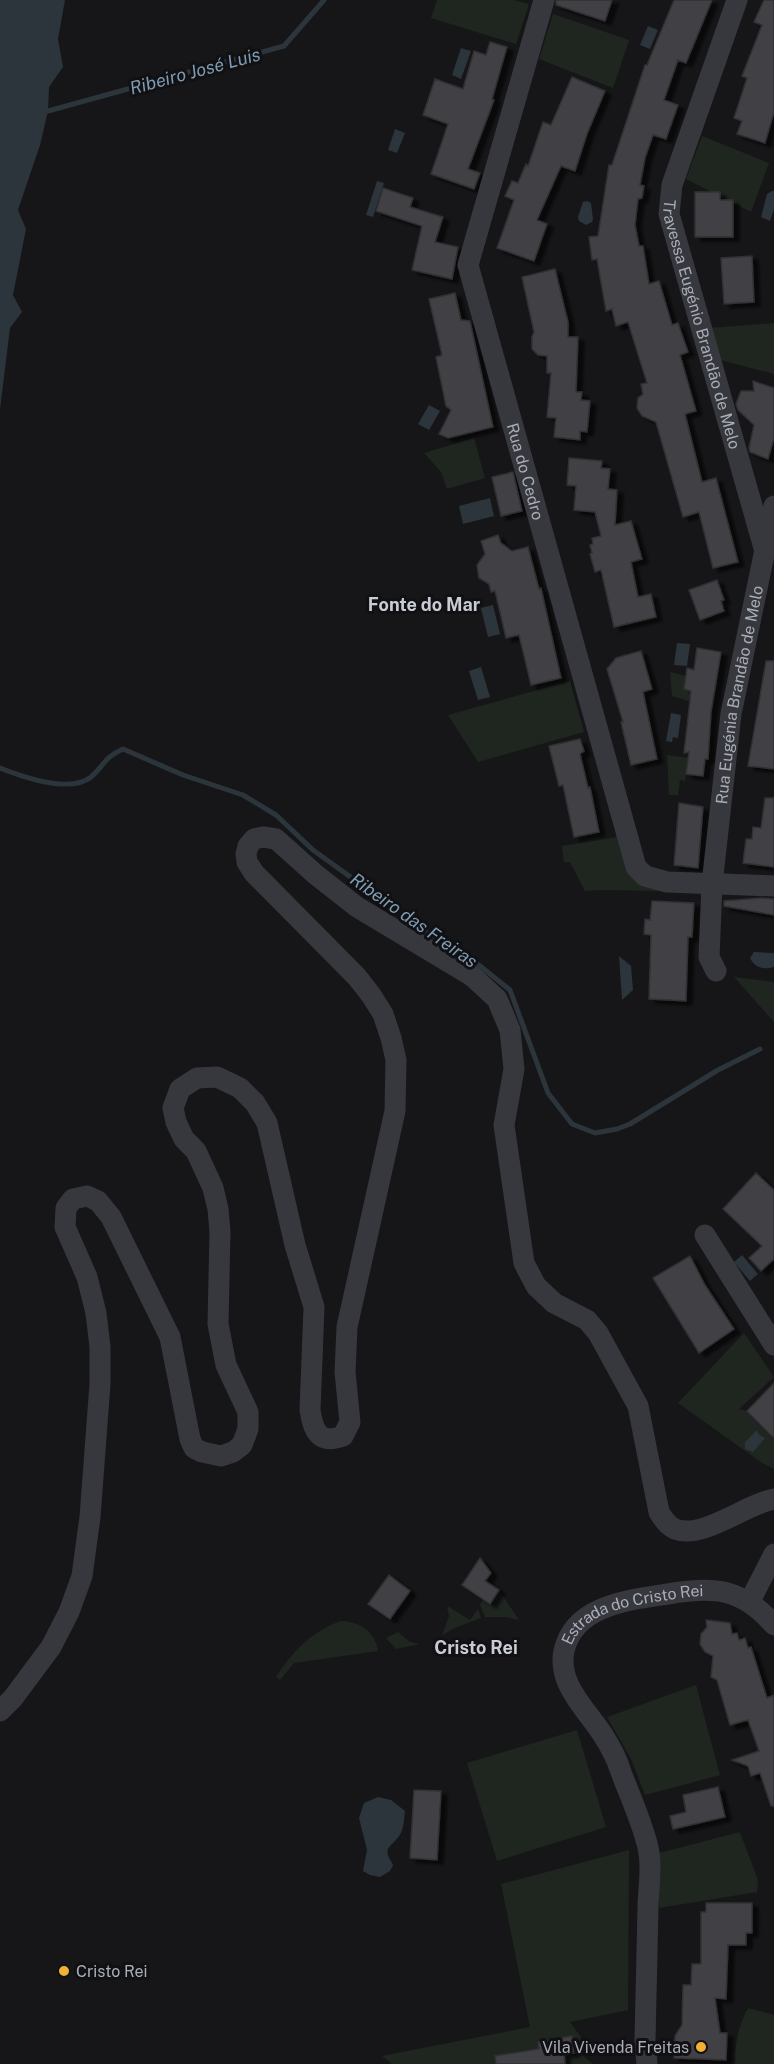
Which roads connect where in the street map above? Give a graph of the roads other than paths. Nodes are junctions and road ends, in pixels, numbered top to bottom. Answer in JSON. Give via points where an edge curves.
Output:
{"nodes":[{"id":1,"x":544,"y":0,"type":"edge"},
{"id":2,"x":737,"y":0,"type":"edge"},
{"id":3,"x":774,"y":506,"type":"edge"},
{"id":4,"x":764,"y":548,"type":"junction"},
{"id":5,"x":712,"y":884,"type":"junction"},
{"id":6,"x":774,"y":886,"type":"edge"},
{"id":7,"x":716,"y":971,"type":"dead end"},
{"id":8,"x":705,"y":1236,"type":"dead end"},
{"id":9,"x":774,"y":1345,"type":"edge"},
{"id":10,"x":774,"y":1499,"type":"edge"},
{"id":11,"x":774,"y":1554,"type":"edge"},
{"id":12,"x":750,"y":1601,"type":"junction"},
{"id":13,"x":774,"y":1625,"type":"edge"},
{"id":14,"x":0,"y":1711,"type":"edge"},
{"id":15,"x":647,"y":2064,"type":"edge"}],
"edges":[{"from":1,"to":5,"type":"street","name":"Rua do Cedro","via":[[468,265],[636,867],[645,876],[667,882]]},
{"from":2,"to":4,"type":"street","name":"Travessa Eugénio Brandão de Melo","via":[[672,185],[669,214]]},
{"from":3,"to":4,"type":"street","name":"Rua Eugénia Brandão de Melo"},
{"from":4,"to":5,"type":"street","name":"Rua Eugénia Brandão de Melo","via":[[730,714]]},
{"from":5,"to":6,"type":"street","name":"Rua do Cedro"},
{"from":5,"to":7,"type":"street","name":"Rua Eugénia Brandão de Melo","via":[[709,957]]},
{"from":8,"to":9,"type":"street"},
{"from":10,"to":14,"type":"street","via":[[704,1528],[675,1530],[665,1522],[659,1512],[638,1406],[598,1333],[587,1320],[554,1303],[536,1286],[524,1263],[504,1125],[514,1069],[510,1030],[497,999],[472,976],[357,907],[276,839],[254,839],[246,854],[254,873],[371,995],[383,1014],[396,1060],[395,1111],[347,1327],[345,1372],[350,1422],[343,1436],[335,1439],[322,1437],[312,1427],[314,1307],[295,1245],[267,1123],[240,1088],[218,1077],[197,1078],[180,1089],[172,1108],[184,1139],[196,1151],[213,1188],[218,1209],[218,1324],[226,1365],[248,1412],[248,1429],[242,1445],[233,1452],[211,1456],[194,1448],[170,1337],[111,1216],[98,1201],[87,1196],[73,1199],[66,1208],[65,1227],[87,1277],[100,1347],[87,1541],[82,1576],[69,1612],[51,1647]]},
{"from":11,"to":12,"type":"street"},
{"from":12,"to":13,"type":"street","name":"Estrada do Cristo Rei"},
{"from":12,"to":15,"type":"street","name":"Estrada do Cristo Rei","via":[[716,1589],[623,1601],[592,1612],[570,1635],[564,1649],[566,1678],[618,1764],[649,1853]]}]}
